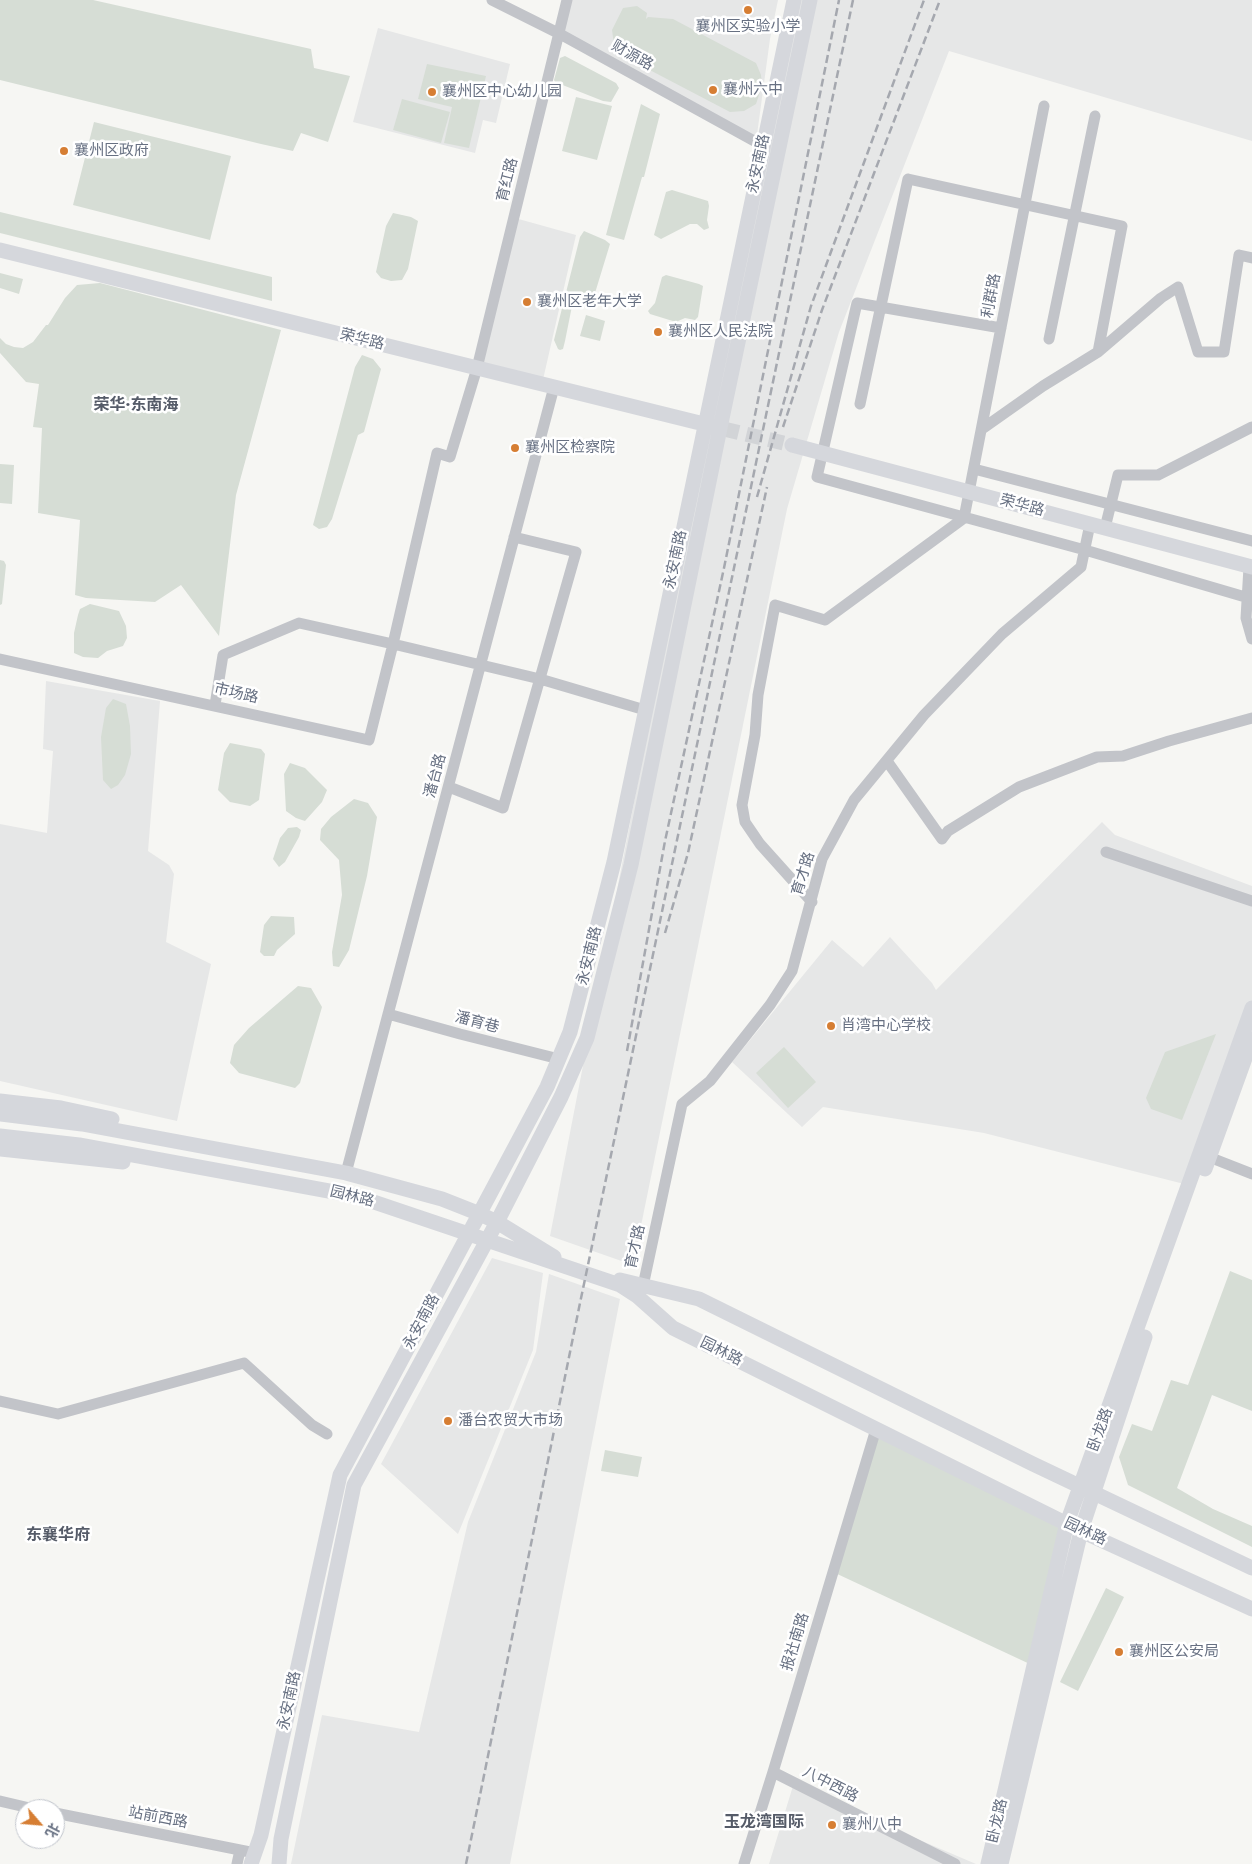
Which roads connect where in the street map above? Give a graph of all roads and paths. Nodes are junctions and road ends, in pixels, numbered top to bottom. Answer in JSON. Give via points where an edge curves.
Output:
{"nodes":[{"id":1,"x":492,"y":0,"type":"edge"},
{"id":2,"x":567,"y":0,"type":"edge"},
{"id":3,"x":794,"y":0,"type":"edge"},
{"id":4,"x":810,"y":0,"type":"edge"},
{"id":5,"x":560,"y":34,"type":"junction"},
{"id":6,"x":1044,"y":106,"type":"dead end"},
{"id":7,"x":1095,"y":116,"type":"dead end"},
{"id":8,"x":756,"y":142,"type":"dead end"},
{"id":9,"x":1025,"y":205,"type":"junction"},
{"id":10,"x":1075,"y":215,"type":"junction"},
{"id":11,"x":0,"y":250,"type":"edge"},
{"id":12,"x":1252,"y":258,"type":"edge"},
{"id":13,"x":881,"y":307,"type":"junction"},
{"id":14,"x":1001,"y":328,"type":"junction"},
{"id":15,"x":1049,"y":339,"type":"dead end"},
{"id":16,"x":1098,"y":352,"type":"junction"},
{"id":17,"x":477,"y":368,"type":"junction"},
{"id":18,"x":554,"y":387,"type":"junction"},
{"id":19,"x":860,"y":404,"type":"dead end"},
{"id":20,"x":704,"y":424,"type":"junction"},
{"id":21,"x":1252,"y":427,"type":"edge"},
{"id":22,"x":722,"y":428,"type":"junction"},
{"id":23,"x":982,"y":429,"type":"junction"},
{"id":24,"x":792,"y":445,"type":"tunnel mouth"},
{"id":25,"x":822,"y":453,"type":"junction"},
{"id":26,"x":974,"y":469,"type":"junction"},
{"id":27,"x":969,"y":492,"type":"junction"},
{"id":28,"x":1111,"y":503,"type":"junction"},
{"id":29,"x":964,"y":518,"type":"junction"},
{"id":30,"x":1090,"y":524,"type":"junction"},
{"id":31,"x":1105,"y":528,"type":"junction"},
{"id":32,"x":514,"y":537,"type":"junction"},
{"id":33,"x":1252,"y":541,"type":"edge"},
{"id":34,"x":1085,"y":550,"type":"junction"},
{"id":35,"x":1251,"y":567,"type":"edge"},
{"id":36,"x":1250,"y":598,"type":"edge"},
{"id":37,"x":1252,"y":638,"type":"edge"},
{"id":38,"x":393,"y":644,"type":"junction"},
{"id":39,"x":0,"y":659,"type":"edge"},
{"id":40,"x":481,"y":664,"type":"junction"},
{"id":41,"x":540,"y":679,"type":"junction"},
{"id":42,"x":215,"y":705,"type":"junction"},
{"id":43,"x":645,"y":710,"type":"junction"},
{"id":44,"x":1252,"y":718,"type":"edge"},
{"id":45,"x":887,"y":761,"type":"junction"},
{"id":46,"x":449,"y":787,"type":"junction"},
{"id":47,"x":1106,"y":852,"type":"dead end"},
{"id":48,"x":1252,"y":901,"type":"edge"},
{"id":49,"x":812,"y":902,"type":"junction"},
{"id":50,"x":1252,"y":1008,"type":"edge"},
{"id":51,"x":388,"y":1014,"type":"junction"},
{"id":52,"x":1252,"y":1039,"type":"edge"},
{"id":53,"x":559,"y":1059,"type":"junction"},
{"id":54,"x":0,"y":1101,"type":"edge"},
{"id":55,"x":0,"y":1114,"type":"edge"},
{"id":56,"x":0,"y":1136,"type":"edge"},
{"id":57,"x":177,"y":1141,"type":"junction"},
{"id":58,"x":0,"y":1149,"type":"edge"},
{"id":59,"x":1209,"y":1157,"type":"junction"},
{"id":60,"x":171,"y":1162,"type":"junction"},
{"id":61,"x":346,"y":1173,"type":"junction"},
{"id":62,"x":1252,"y":1174,"type":"edge"},
{"id":63,"x":480,"y":1214,"type":"junction"},
{"id":64,"x":497,"y":1222,"type":"junction"},
{"id":65,"x":469,"y":1233,"type":"junction"},
{"id":66,"x":486,"y":1240,"type":"junction"},
{"id":67,"x":643,"y":1286,"type":"junction"},
{"id":68,"x":0,"y":1401,"type":"edge"},
{"id":69,"x":876,"y":1429,"type":"junction"},
{"id":70,"x":327,"y":1434,"type":"dead end"},
{"id":71,"x":1087,"y":1490,"type":"junction"},
{"id":72,"x":1067,"y":1523,"type":"junction"},
{"id":73,"x":1081,"y":1530,"type":"junction"},
{"id":74,"x":1252,"y":1568,"type":"edge"},
{"id":75,"x":1252,"y":1609,"type":"edge"},
{"id":76,"x":773,"y":1772,"type":"junction"},
{"id":77,"x":0,"y":1801,"type":"edge"},
{"id":78,"x":15,"y":1805,"type":"edge"},
{"id":79,"x":65,"y":1815,"type":"edge"},
{"id":80,"x":250,"y":1858,"type":"edge"},
{"id":81,"x":237,"y":1864,"type":"edge"},
{"id":82,"x":277,"y":1864,"type":"edge"},
{"id":83,"x":744,"y":1864,"type":"edge"},
{"id":84,"x":955,"y":1864,"type":"edge"},
{"id":85,"x":988,"y":1864,"type":"edge"},
{"id":86,"x":1001,"y":1864,"type":"edge"}],
"edges":[{"from":1,"to":5,"type":"street","name":"财源路"},
{"from":2,"to":5,"type":"street","name":"育红路"},
{"from":3,"to":20,"type":"main road","name":"永安南路"},
{"from":4,"to":22,"type":"main road","name":"永安南路"},
{"from":5,"to":8,"type":"street","name":"财源路"},
{"from":5,"to":17,"type":"street","name":"育红路"},
{"from":6,"to":9,"type":"street","name":"利群路"},
{"from":7,"to":10,"type":"street"},
{"from":9,"to":10,"type":"street"},
{"from":9,"to":13,"type":"street","via":[[908,179]]},
{"from":9,"to":14,"type":"street","name":"利群路"},
{"from":10,"to":15,"type":"street"},
{"from":10,"to":16,"type":"street","via":[[1122,226]]},
{"from":11,"to":17,"type":"main road","name":"荣华路"},
{"from":12,"to":16,"type":"street","via":[[1239,255],[1224,352],[1198,352],[1178,287]]},
{"from":13,"to":14,"type":"street"},
{"from":13,"to":19,"type":"street"},
{"from":13,"to":25,"type":"street","via":[[857,303]]},
{"from":14,"to":23,"type":"street","name":"利群路"},
{"from":16,"to":23,"type":"street"},
{"from":17,"to":18,"type":"main road","name":"荣华路"},
{"from":17,"to":38,"type":"street","name":"育红路","via":[[450,457],[437,453]]},
{"from":18,"to":20,"type":"main road","name":"荣华路"},
{"from":18,"to":32,"type":"street","name":"潘台路"},
{"from":20,"to":22,"type":"main road","name":"荣华路"},
{"from":20,"to":43,"type":"main road","name":"永安南路"},
{"from":21,"to":28,"type":"street","via":[[1158,475],[1118,475]]},
{"from":22,"to":64,"type":"main road","name":"永安南路","via":[[631,864],[587,1038],[561,1097]]},
{"from":23,"to":26,"type":"street","name":"利群路"},
{"from":24,"to":25,"type":"main road","name":"荣华路"},
{"from":25,"to":27,"type":"main road","name":"荣华路"},
{"from":25,"to":29,"type":"street","via":[[816,477]]},
{"from":26,"to":27,"type":"street","name":"利群路"},
{"from":26,"to":28,"type":"street"},
{"from":27,"to":29,"type":"street","name":"利群路"},
{"from":27,"to":30,"type":"main road","name":"荣华路"},
{"from":28,"to":31,"type":"street"},
{"from":28,"to":33,"type":"street"},
{"from":29,"to":34,"type":"street"},
{"from":29,"to":49,"type":"street","via":[[825,620],[775,605],[742,805],[745,822],[760,844]]},
{"from":30,"to":31,"type":"main road","name":"荣华路"},
{"from":30,"to":34,"type":"street","name":"育才路"},
{"from":31,"to":35,"type":"main road","name":"荣华路"},
{"from":32,"to":40,"type":"street","name":"潘台路"},
{"from":32,"to":41,"type":"street","via":[[576,552]]},
{"from":34,"to":36,"type":"street"},
{"from":34,"to":45,"type":"street","name":"育才路","via":[[1081,568],[1002,634],[924,715]]},
{"from":35,"to":36,"type":"street"},
{"from":36,"to":37,"type":"street","via":[[1246,618]]},
{"from":38,"to":40,"type":"street"},
{"from":38,"to":42,"type":"street","via":[[299,623],[223,655]]},
{"from":38,"to":42,"type":"street","name":"市场路","via":[[369,740]]},
{"from":39,"to":42,"type":"street","name":"市场路"},
{"from":40,"to":41,"type":"street"},
{"from":40,"to":46,"type":"street","name":"潘台路"},
{"from":41,"to":43,"type":"street"},
{"from":41,"to":46,"type":"street","via":[[504,808]]},
{"from":43,"to":53,"type":"main road","name":"永安南路","via":[[614,862],[570,1032]]},
{"from":44,"to":45,"type":"street","via":[[1123,756],[1097,757],[1019,787],[948,831],[942,839]]},
{"from":45,"to":49,"type":"street","name":"育才路","via":[[854,800],[822,858]]},
{"from":46,"to":51,"type":"street","name":"潘台路"},
{"from":47,"to":48,"type":"street"},
{"from":49,"to":67,"type":"street","name":"育才路","via":[[792,971],[770,1005],[710,1081],[682,1104]]},
{"from":50,"to":71,"type":"main road","name":"卧龙路"},
{"from":51,"to":53,"type":"street","name":"潘育巷"},
{"from":51,"to":61,"type":"street","name":"潘台路"},
{"from":52,"to":59,"type":"main road","name":"卧龙路"},
{"from":53,"to":63,"type":"main road","name":"永安南路"},
{"from":54,"to":57,"type":"main road","name":"园林路","via":[[61,1108],[143,1126]]},
{"from":55,"to":57,"type":"main road","name":"园林路"},
{"from":56,"to":60,"type":"main road","name":"园林路","via":[[79,1145]]},
{"from":57,"to":61,"type":"main road","name":"园林路"},
{"from":58,"to":60,"type":"main road","name":"园林路","via":[[158,1166]]},
{"from":59,"to":62,"type":"street"},
{"from":59,"to":71,"type":"main road","name":"卧龙路"},
{"from":60,"to":65,"type":"main road","name":"园林路","via":[[356,1196]]},
{"from":61,"to":63,"type":"main road","name":"园林路"},
{"from":63,"to":64,"type":"main road","name":"园林路"},
{"from":63,"to":65,"type":"main road","name":"永安南路"},
{"from":64,"to":66,"type":"main road","name":"永安南路"},
{"from":64,"to":67,"type":"main road","name":"园林路","via":[[554,1257]]},
{"from":65,"to":66,"type":"main road","name":"园林路"},
{"from":65,"to":80,"type":"main road","name":"永安南路","via":[[340,1475],[261,1835]]},
{"from":66,"to":69,"type":"main road","name":"园林路","via":[[620,1285],[672,1328]]},
{"from":66,"to":82,"type":"main road","name":"永安南路","via":[[354,1485]]},
{"from":67,"to":71,"type":"main road","name":"园林路","via":[[700,1299]]},
{"from":68,"to":70,"type":"street","via":[[58,1414],[244,1363],[312,1425]]},
{"from":69,"to":72,"type":"main road","name":"园林路"},
{"from":69,"to":76,"type":"street","name":"报社南路"},
{"from":71,"to":72,"type":"main road","name":"卧龙路"},
{"from":71,"to":73,"type":"main road","name":"卧龙路"},
{"from":71,"to":74,"type":"main road","name":"园林路"},
{"from":72,"to":73,"type":"main road","name":"园林路"},
{"from":72,"to":85,"type":"main road","name":"卧龙路"},
{"from":73,"to":75,"type":"main road","name":"园林路"},
{"from":73,"to":86,"type":"main road","name":"卧龙路"},
{"from":76,"to":83,"type":"street","name":"报社南路"},
{"from":76,"to":84,"type":"street","name":"八中西路"},
{"from":77,"to":78,"type":"street"},
{"from":79,"to":80,"type":"street","name":"站前西路"},
{"from":80,"to":81,"type":"street"}]}
